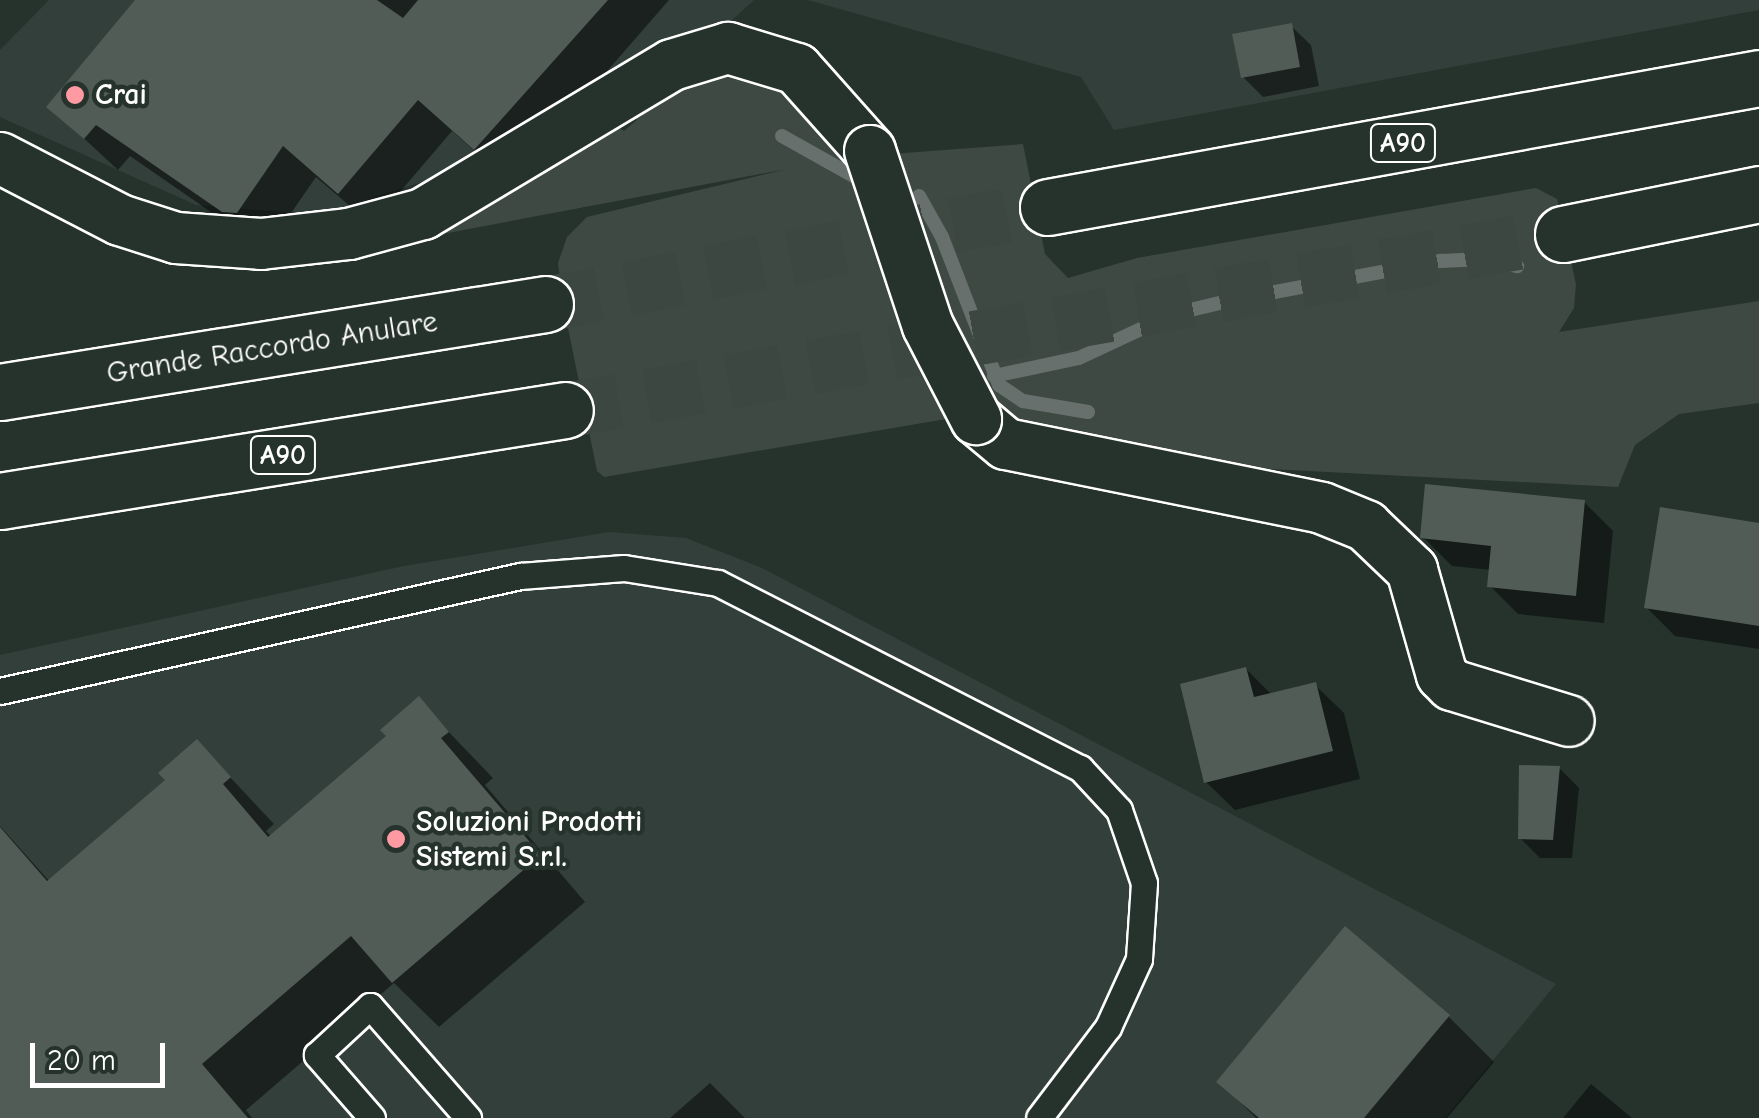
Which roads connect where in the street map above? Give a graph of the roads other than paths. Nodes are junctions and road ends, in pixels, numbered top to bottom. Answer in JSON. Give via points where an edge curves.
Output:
{"nodes":[{"id":1,"x":1759,"y":78,"type":"edge"},
{"id":2,"x":0,"y":158,"type":"edge"},
{"id":3,"x":1759,"y":194,"type":"edge"},
{"id":4,"x":1048,"y":207,"type":"tunnel mouth"},
{"id":5,"x":1564,"y":234,"type":"tunnel mouth"},
{"id":6,"x":545,"y":304,"type":"tunnel mouth"},
{"id":7,"x":0,"y":392,"type":"edge"},
{"id":8,"x":565,"y":410,"type":"tunnel mouth"},
{"id":9,"x":0,"y":501,"type":"edge"},
{"id":10,"x":0,"y":691,"type":"edge"},
{"id":11,"x":1570,"y":721,"type":"dead end"},
{"id":12,"x":372,"y":1118,"type":"edge"},
{"id":13,"x":468,"y":1118,"type":"edge"},
{"id":14,"x":1039,"y":1118,"type":"edge"}],
"edges":[{"from":1,"to":4,"type":"highway","number":"A90"},
{"from":2,"to":11,"type":"street","bridge":true,"via":[[120,220],[176,238],[230,244],[320,239],[423,214],[672,65],[728,48],[797,70],[870,151],[928,326],[976,419],[1006,444],[1322,508],[1366,526],[1412,570],[1442,675],[1452,684]]},
{"from":3,"to":5,"type":"highway"},
{"from":6,"to":7,"type":"highway","name":"Grande Raccordo Anulare"},
{"from":8,"to":9,"type":"highway","number":"A90"},
{"from":10,"to":14,"type":"lane","via":[[520,576],[638,568],[731,588],[1080,768],[1119,810],[1144,883],[1139,959],[1108,1027]]},
{"from":12,"to":13,"type":"lane","via":[[317,1055],[370,1006]]}]}
